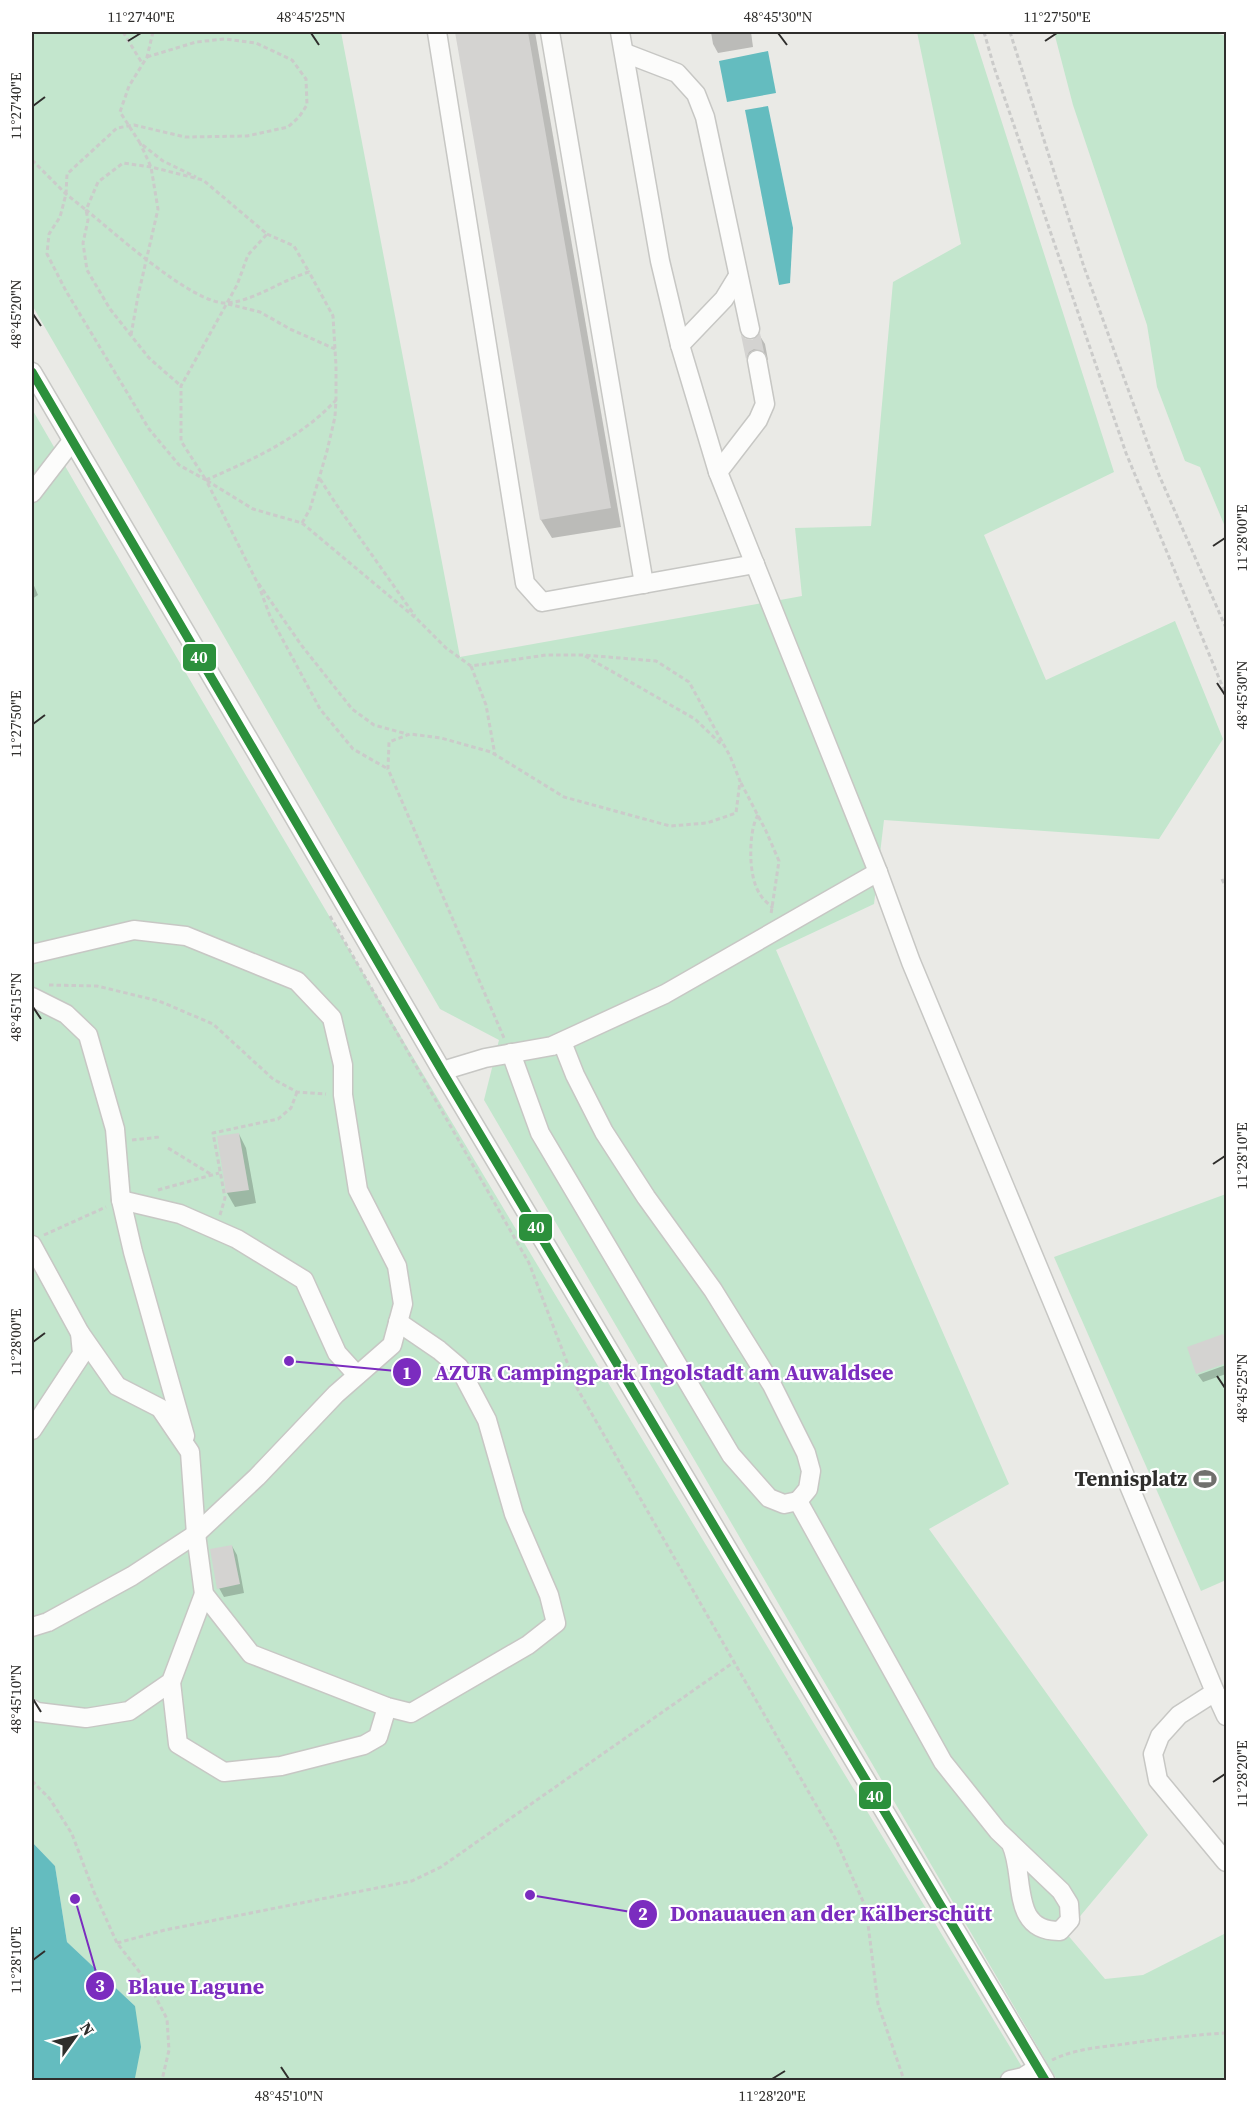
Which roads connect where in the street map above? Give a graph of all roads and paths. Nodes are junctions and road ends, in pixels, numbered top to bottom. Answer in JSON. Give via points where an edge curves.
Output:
{"nodes":[{"id":1,"x":123,"y":32,"type":"edge"},
{"id":2,"x":153,"y":32,"type":"edge"},
{"id":3,"x":437,"y":32,"type":"edge"},
{"id":4,"x":550,"y":32,"type":"edge"},
{"id":5,"x":620,"y":32,"type":"edge"},
{"id":6,"x":984,"y":32,"type":"edge"},
{"id":7,"x":1010,"y":32,"type":"edge"},
{"id":8,"x":625,"y":53,"type":"junction"},
{"id":9,"x":147,"y":57,"type":"junction"},
{"id":10,"x":143,"y":64,"type":"junction"},
{"id":11,"x":129,"y":126,"type":"junction"},
{"id":12,"x":140,"y":143,"type":"junction"},
{"id":13,"x":32,"y":160,"type":"edge"},
{"id":14,"x":151,"y":167,"type":"junction"},
{"id":15,"x":203,"y":180,"type":"junction"},
{"id":16,"x":66,"y":194,"type":"junction"},
{"id":17,"x":86,"y":210,"type":"junction"},
{"id":18,"x":267,"y":234,"type":"junction"},
{"id":19,"x":147,"y":258,"type":"junction"},
{"id":20,"x":309,"y":272,"type":"junction"},
{"id":21,"x":738,"y":276,"type":"junction"},
{"id":22,"x":226,"y":303,"type":"junction"},
{"id":23,"x":750,"y":329,"type":"dead end"},
{"id":24,"x":131,"y":335,"type":"junction"},
{"id":25,"x":680,"y":345,"type":"junction"},
{"id":26,"x":335,"y":349,"type":"junction"},
{"id":27,"x":757,"y":360,"type":"dead end"},
{"id":28,"x":32,"y":372,"type":"edge"},
{"id":29,"x":181,"y":386,"type":"junction"},
{"id":30,"x":336,"y":399,"type":"junction"},
{"id":31,"x":72,"y":441,"type":"junction"},
{"id":32,"x":718,"y":472,"type":"junction"},
{"id":33,"x":319,"y":478,"type":"junction"},
{"id":34,"x":206,"y":480,"type":"junction"},
{"id":35,"x":32,"y":493,"type":"edge"},
{"id":36,"x":302,"y":523,"type":"junction"},
{"id":37,"x":755,"y":564,"type":"junction"},
{"id":38,"x":256,"y":580,"type":"junction"},
{"id":39,"x":645,"y":584,"type":"junction"},
{"id":40,"x":418,"y":620,"type":"junction"},
{"id":41,"x":1227,"y":628,"type":"edge"},
{"id":42,"x":583,"y":655,"type":"junction"},
{"id":43,"x":471,"y":666,"type":"junction"},
{"id":44,"x":1227,"y":695,"type":"edge"},
{"id":45,"x":410,"y":734,"type":"junction"},
{"id":46,"x":495,"y":755,"type":"junction"},
{"id":47,"x":730,"y":756,"type":"junction"},
{"id":48,"x":388,"y":769,"type":"junction"},
{"id":49,"x":740,"y":781,"type":"junction"},
{"id":50,"x":758,"y":815,"type":"junction"},
{"id":51,"x":878,"y":872,"type":"junction"},
{"id":52,"x":1222,"y":879,"type":"dead end"},
{"id":53,"x":1227,"y":888,"type":"edge"},
{"id":54,"x":773,"y":909,"type":"junction"},
{"id":55,"x":326,"y":910,"type":"dead end"},
{"id":56,"x":762,"y":938,"type":"junction"},
{"id":57,"x":32,"y":954,"type":"edge"},
{"id":58,"x":36,"y":991,"type":"edge"},
{"id":59,"x":562,"y":1042,"type":"junction"},
{"id":60,"x":511,"y":1053,"type":"junction"},
{"id":61,"x":442,"y":1071,"type":"junction"},
{"id":62,"x":297,"y":1092,"type":"junction"},
{"id":63,"x":343,"y":1095,"type":"junction"},
{"id":64,"x":160,"y":1137,"type":"dead end"},
{"id":65,"x":116,"y":1142,"type":"junction"},
{"id":66,"x":168,"y":1148,"type":"dead end"},
{"id":67,"x":212,"y":1175,"type":"dead end"},
{"id":68,"x":121,"y":1200,"type":"junction"},
{"id":69,"x":213,"y":1229,"type":"junction"},
{"id":70,"x":32,"y":1245,"type":"edge"},
{"id":71,"x":398,"y":1322,"type":"junction"},
{"id":72,"x":80,"y":1333,"type":"junction"},
{"id":73,"x":357,"y":1375,"type":"junction"},
{"id":74,"x":32,"y":1430,"type":"edge"},
{"id":75,"x":190,"y":1452,"type":"junction"},
{"id":76,"x":798,"y":1501,"type":"junction"},
{"id":77,"x":196,"y":1534,"type":"junction"},
{"id":78,"x":204,"y":1594,"type":"junction"},
{"id":79,"x":32,"y":1627,"type":"edge"},
{"id":80,"x":735,"y":1662,"type":"junction"},
{"id":81,"x":171,"y":1682,"type":"junction"},
{"id":82,"x":1215,"y":1692,"type":"junction"},
{"id":83,"x":387,"y":1707,"type":"junction"},
{"id":84,"x":32,"y":1709,"type":"edge"},
{"id":85,"x":1227,"y":1716,"type":"edge"},
{"id":86,"x":32,"y":1781,"type":"edge"},
{"id":87,"x":1011,"y":1844,"type":"junction"},
{"id":88,"x":1227,"y":1862,"type":"edge"},
{"id":89,"x":117,"y":1943,"type":"junction"},
{"id":90,"x":1227,"y":2033,"type":"edge"},
{"id":91,"x":1041,"y":2074,"type":"edge"},
{"id":92,"x":162,"y":2080,"type":"edge"},
{"id":93,"x":904,"y":2080,"type":"edge"},
{"id":94,"x":1011,"y":2080,"type":"edge"}],
"edges":[{"from":1,"to":10,"type":"path"},
{"from":2,"to":9,"type":"path"},
{"from":3,"to":39,"type":"street","via":[[525,583],[542,602]]},
{"from":4,"to":39,"type":"street"},
{"from":5,"to":8,"type":"street"},
{"from":6,"to":44,"type":"path","via":[[1126,453]]},
{"from":7,"to":41,"type":"path","via":[[1084,267],[1158,475]]},
{"from":8,"to":21,"type":"street","via":[[677,73],[696,94],[705,117]]},
{"from":8,"to":25,"type":"street","via":[[660,261]]},
{"from":9,"to":10,"type":"path"},
{"from":9,"to":11,"type":"path","via":[[196,42],[225,39],[256,44],[292,60],[306,80],[307,105],[288,127],[247,136],[185,137]]},
{"from":10,"to":11,"type":"path","via":[[129,86],[120,112]]},
{"from":11,"to":12,"type":"path"},
{"from":11,"to":16,"type":"path","via":[[117,128],[68,174]]},
{"from":12,"to":14,"type":"path"},
{"from":12,"to":15,"type":"path","via":[[163,161]]},
{"from":13,"to":16,"type":"path"},
{"from":14,"to":15,"type":"path"},
{"from":14,"to":17,"type":"path","via":[[123,163],[98,182]]},
{"from":14,"to":19,"type":"path","via":[[158,209]]},
{"from":15,"to":18,"type":"path"},
{"from":16,"to":17,"type":"path"},
{"from":16,"to":34,"type":"path","via":[[60,217],[49,234],[47,254],[148,429],[179,465]]},
{"from":17,"to":19,"type":"path"},
{"from":17,"to":24,"type":"path","via":[[83,243],[87,270]]},
{"from":18,"to":20,"type":"path","via":[[294,246]]},
{"from":18,"to":22,"type":"path","via":[[248,255]]},
{"from":19,"to":22,"type":"path","via":[[203,298]]},
{"from":19,"to":24,"type":"path"},
{"from":20,"to":22,"type":"path","via":[[255,296]]},
{"from":20,"to":26,"type":"path","via":[[333,316]]},
{"from":21,"to":23,"type":"street"},
{"from":21,"to":25,"type":"street","via":[[724,299]]},
{"from":22,"to":26,"type":"path","via":[[260,312]]},
{"from":22,"to":29,"type":"path"},
{"from":24,"to":29,"type":"path","via":[[149,358]]},
{"from":25,"to":32,"type":"street"},
{"from":26,"to":30,"type":"path"},
{"from":27,"to":32,"type":"street","via":[[765,404],[758,420]]},
{"from":28,"to":31,"type":"street"},
{"from":29,"to":34,"type":"path","via":[[181,441]]},
{"from":30,"to":33,"type":"path"},
{"from":30,"to":34,"type":"path","via":[[293,436]]},
{"from":31,"to":35,"type":"street"},
{"from":31,"to":61,"type":"street"},
{"from":32,"to":37,"type":"street"},
{"from":33,"to":36,"type":"path"},
{"from":33,"to":40,"type":"path"},
{"from":34,"to":36,"type":"path","via":[[254,509]]},
{"from":34,"to":38,"type":"path"},
{"from":36,"to":40,"type":"path"},
{"from":37,"to":39,"type":"street"},
{"from":37,"to":51,"type":"street"},
{"from":38,"to":45,"type":"path","via":[[352,709],[374,725]]},
{"from":38,"to":48,"type":"path","via":[[270,616],[320,708],[353,749]]},
{"from":40,"to":43,"type":"path"},
{"from":42,"to":43,"type":"path","via":[[546,655]]},
{"from":42,"to":47,"type":"path","via":[[695,719]]},
{"from":42,"to":47,"type":"path","via":[[656,661],[689,682]]},
{"from":43,"to":46,"type":"path","via":[[486,705]]},
{"from":45,"to":46,"type":"path","via":[[441,738]]},
{"from":45,"to":48,"type":"path","via":[[389,742]]},
{"from":46,"to":49,"type":"path","via":[[564,797],[670,826],[707,823],[736,813]]},
{"from":47,"to":49,"type":"path"},
{"from":48,"to":60,"type":"path"},
{"from":49,"to":50,"type":"path"},
{"from":50,"to":54,"type":"path","via":[[779,861]]},
{"from":50,"to":54,"type":"path","via":[[752,834],[751,867],[758,893]]},
{"from":51,"to":56,"type":"street"},
{"from":51,"to":82,"type":"street","via":[[916,973]]},
{"from":52,"to":53,"type":"path"},
{"from":54,"to":56,"type":"path"},
{"from":55,"to":80,"type":"path","via":[[529,1263],[578,1388]]},
{"from":56,"to":59,"type":"street","via":[[664,994]]},
{"from":57,"to":63,"type":"street","via":[[144,931],[186,936],[297,981],[332,1018],[343,1065]]},
{"from":58,"to":62,"type":"path","via":[[97,986],[159,1001],[213,1024],[273,1079]]},
{"from":58,"to":65,"type":"street","via":[[88,1035]]},
{"from":59,"to":60,"type":"street"},
{"from":59,"to":76,"type":"street","via":[[604,1132],[713,1290],[772,1385],[811,1471],[808,1489]]},
{"from":60,"to":61,"type":"street"},
{"from":60,"to":76,"type":"street","via":[[540,1133],[731,1455],[769,1498],[784,1504]]},
{"from":61,"to":91,"type":"street"},
{"from":62,"to":63,"type":"path"},
{"from":62,"to":69,"type":"path","via":[[291,1108],[278,1119],[213,1133],[225,1198]]},
{"from":63,"to":71,"type":"street","via":[[358,1190],[398,1266],[404,1304]]},
{"from":64,"to":65,"type":"path"},
{"from":65,"to":68,"type":"street"},
{"from":66,"to":67,"type":"path"},
{"from":68,"to":69,"type":"street","via":[[180,1214]]},
{"from":68,"to":75,"type":"street"},
{"from":69,"to":73,"type":"street","via":[[237,1239],[304,1280],[337,1353]]},
{"from":70,"to":72,"type":"street"},
{"from":71,"to":73,"type":"street","via":[[392,1345]]},
{"from":71,"to":83,"type":"street","via":[[459,1366],[487,1420],[514,1514],[549,1595],[556,1623],[528,1646],[411,1713]]},
{"from":72,"to":74,"type":"street","via":[[82,1354]]},
{"from":72,"to":75,"type":"street","via":[[117,1386],[160,1408]]},
{"from":73,"to":77,"type":"street"},
{"from":75,"to":77,"type":"street"},
{"from":76,"to":87,"type":"street","via":[[943,1762]]},
{"from":77,"to":78,"type":"street"},
{"from":77,"to":79,"type":"street","via":[[132,1576]]},
{"from":78,"to":81,"type":"street"},
{"from":78,"to":83,"type":"street","via":[[251,1653]]},
{"from":80,"to":89,"type":"path","via":[[441,1867],[412,1881]]},
{"from":80,"to":93,"type":"path","via":[[836,1838],[866,1908],[878,2004]]},
{"from":81,"to":83,"type":"street","via":[[178,1744],[224,1772],[281,1766],[364,1745],[378,1737]]},
{"from":81,"to":84,"type":"street","via":[[129,1711],[86,1718]]},
{"from":82,"to":85,"type":"street"},
{"from":82,"to":88,"type":"street","via":[[1179,1715],[1160,1736],[1153,1754],[1158,1780]]},
{"from":86,"to":89,"type":"path","via":[[50,1799],[72,1834]]},
{"from":87,"to":87,"type":"street","via":[[1061,1891],[1070,1920],[1060,1931],[1047,1932],[1031,1923],[1020,1900],[1021,1885]]},
{"from":89,"to":92,"type":"path","via":[[149,1984],[167,2019],[169,2050]]},
{"from":90,"to":91,"type":"path","via":[[1095,2048],[1060,2056]]},
{"from":91,"to":94,"type":"street"}]}
